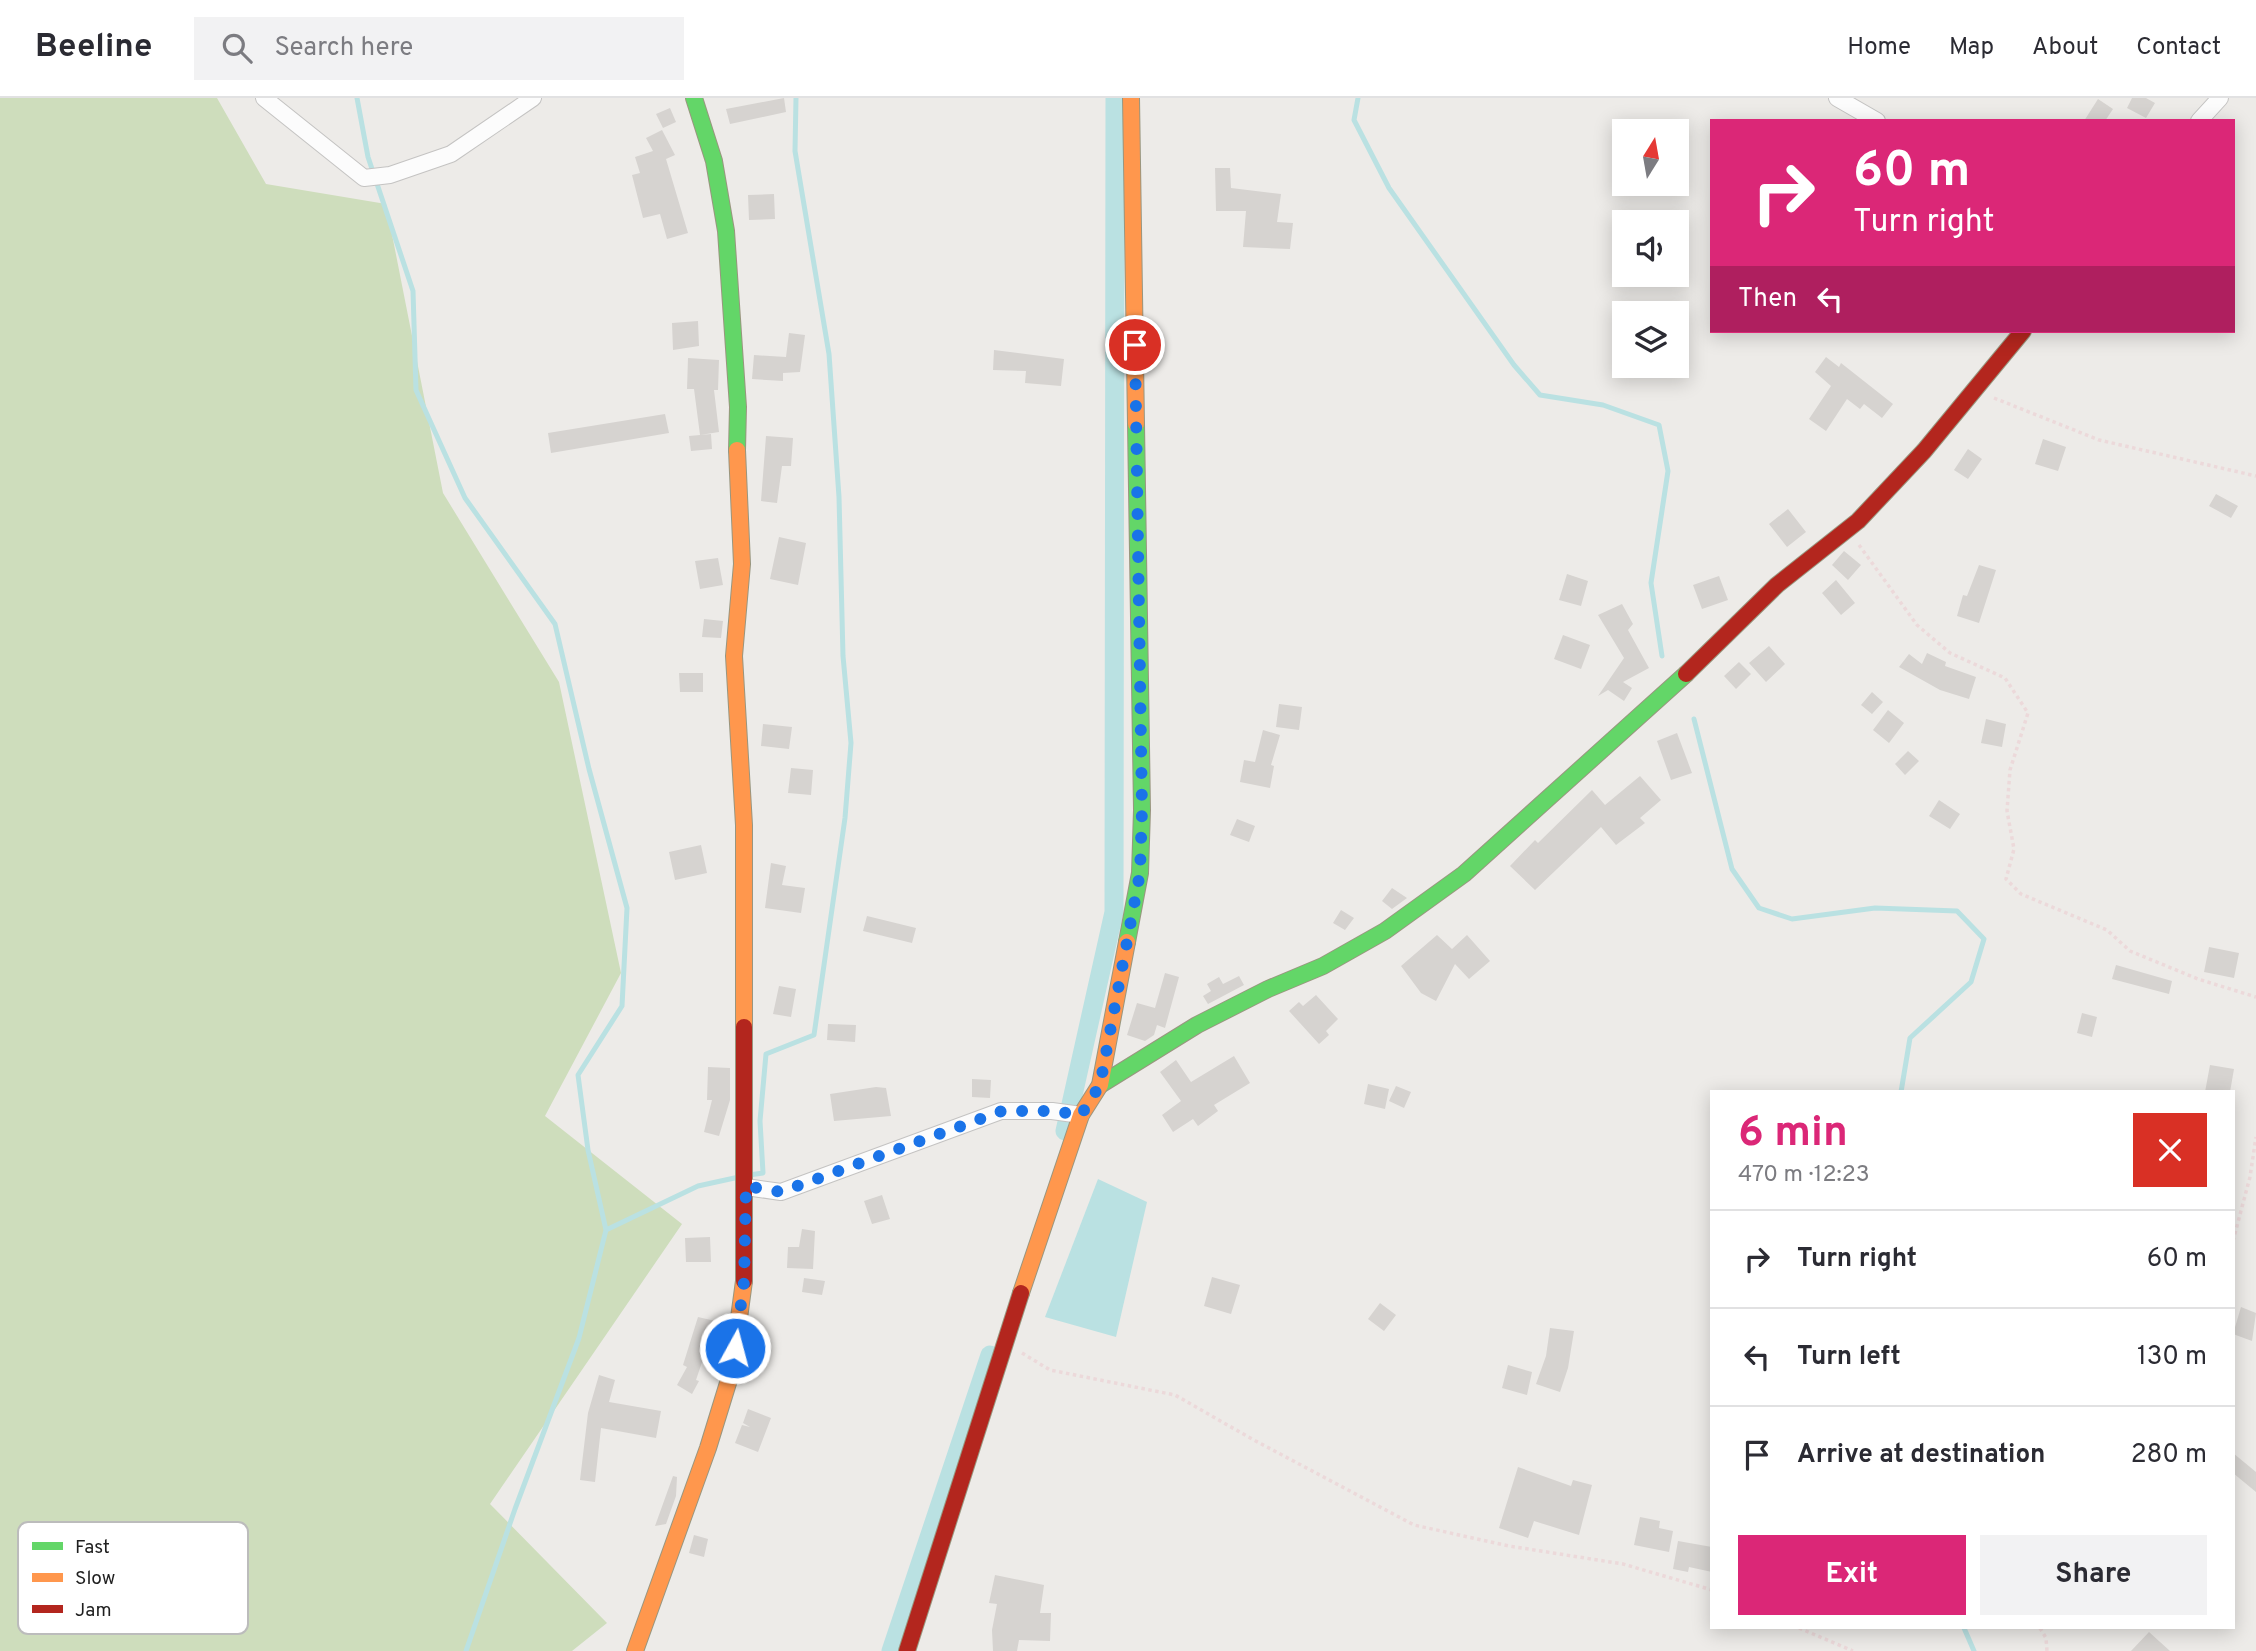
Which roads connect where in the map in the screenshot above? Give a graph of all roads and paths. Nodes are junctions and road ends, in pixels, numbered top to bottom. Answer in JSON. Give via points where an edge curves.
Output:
{"nodes":[{"id":1,"x":264,"y":98,"type":"edge"},
{"id":2,"x":533,"y":98,"type":"edge"},
{"id":3,"x":694,"y":98,"type":"edge"},
{"id":4,"x":1131,"y":98,"type":"edge"},
{"id":5,"x":1837,"y":98,"type":"edge"},
{"id":6,"x":2220,"y":98,"type":"edge"},
{"id":7,"x":1874,"y":119,"type":"edge"},
{"id":8,"x":2201,"y":119,"type":"edge"},
{"id":9,"x":2021,"y":333,"type":"edge"},
{"id":10,"x":1974,"y":390,"type":"junction"},
{"id":11,"x":2256,"y":475,"type":"edge"},
{"id":12,"x":1847,"y":529,"type":"junction"},
{"id":13,"x":2256,"y":997,"type":"edge"},
{"id":14,"x":1100,"y":1085,"type":"junction"},
{"id":15,"x":1081,"y":1115,"type":"junction"},
{"id":16,"x":2256,"y":1137,"type":"edge"},
{"id":17,"x":746,"y":1186,"type":"junction"},
{"id":18,"x":2235,"y":1233,"type":"edge"},
{"id":19,"x":1005,"y":1343,"type":"junction"},
{"id":20,"x":1710,"y":1589,"type":"edge"},
{"id":21,"x":1801,"y":1629,"type":"edge"},
{"id":22,"x":2041,"y":1629,"type":"edge"},
{"id":23,"x":635,"y":1651,"type":"edge"},
{"id":24,"x":907,"y":1651,"type":"edge"},
{"id":25,"x":1853,"y":1651,"type":"edge"},
{"id":26,"x":2047,"y":1651,"type":"edge"}],
"edges":[{"from":1,"to":2,"type":"street","via":[[364,178],[390,175],[451,154]]},
{"from":3,"to":17,"type":"street","via":[[714,161],[726,231],[738,407],[736,473],[742,564],[734,656],[744,825]]},
{"from":4,"to":14,"type":"street","via":[[1142,835],[1140,873]]},
{"from":5,"to":7,"type":"street"},
{"from":6,"to":8,"type":"street"},
{"from":9,"to":10,"type":"street"},
{"from":10,"to":11,"type":"path","via":[[2099,440]]},
{"from":10,"to":12,"type":"street","via":[[1924,451]]},
{"from":12,"to":13,"type":"path","via":[[1917,625],[1950,653],[2005,678],[2028,713],[2010,770],[2007,811],[2014,849],[2006,879],[2021,894],[2107,930],[2130,951]]},
{"from":12,"to":14,"type":"street","via":[[1777,585],[1693,668],[1464,874],[1385,931],[1323,966],[1197,1025]]},
{"from":14,"to":15,"type":"street"},
{"from":15,"to":17,"type":"street","via":[[1002,1111],[781,1192]]},
{"from":15,"to":19,"type":"street"},
{"from":16,"to":18,"type":"path"},
{"from":17,"to":23,"type":"street","via":[[744,1282],[732,1370]]},
{"from":19,"to":20,"type":"path","via":[[1050,1370],[1175,1395],[1414,1525],[1623,1564]]},
{"from":19,"to":24,"type":"street"},
{"from":21,"to":25,"type":"path"},
{"from":22,"to":26,"type":"path"}]}
